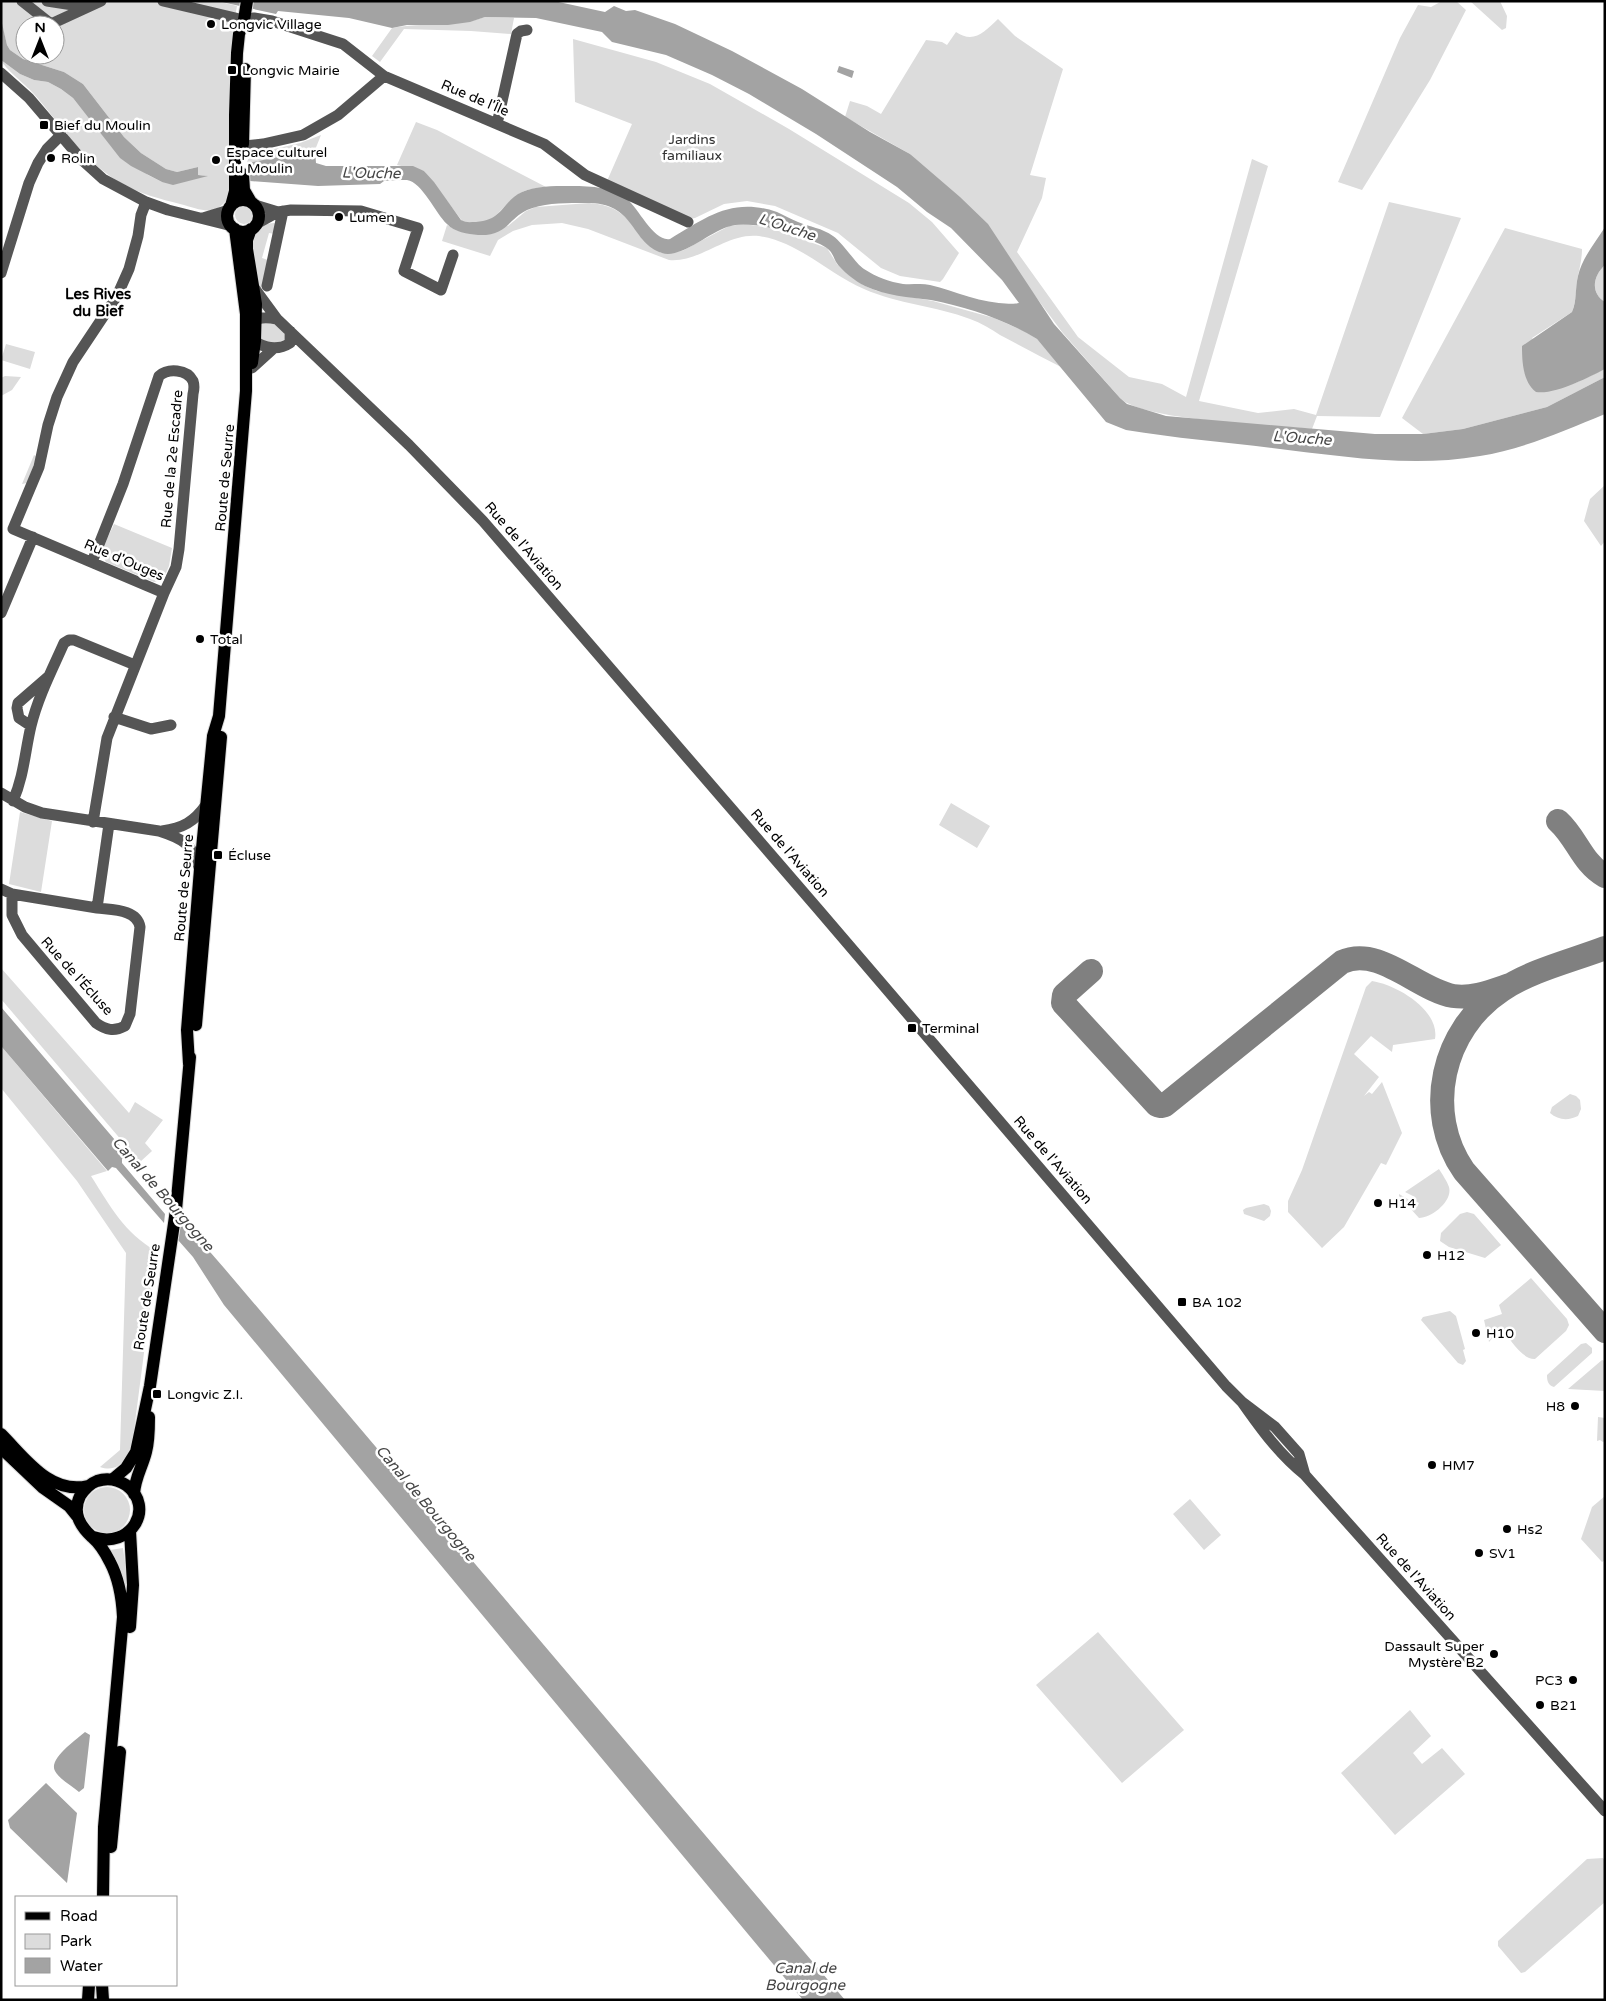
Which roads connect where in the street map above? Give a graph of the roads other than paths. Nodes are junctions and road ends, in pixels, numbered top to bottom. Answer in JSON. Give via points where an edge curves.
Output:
{"nodes":[{"id":1,"x":22,"y":1,"type":"edge"},
{"id":2,"x":47,"y":1,"type":"edge"},
{"id":3,"x":101,"y":1,"type":"edge"},
{"id":4,"x":163,"y":1,"type":"edge"},
{"id":5,"x":247,"y":1,"type":"edge"},
{"id":6,"x":86,"y":7,"type":"junction"},
{"id":7,"x":244,"y":20,"type":"junction"},
{"id":8,"x":527,"y":30,"type":"dead end"},
{"id":9,"x":1,"y":73,"type":"edge"},
{"id":10,"x":384,"y":76,"type":"junction"},
{"id":11,"x":497,"y":124,"type":"junction"},
{"id":12,"x":61,"y":135,"type":"junction"},
{"id":13,"x":239,"y":148,"type":"junction"},
{"id":14,"x":239,"y":191,"type":"junction"},
{"id":15,"x":146,"y":202,"type":"junction"},
{"id":16,"x":253,"y":203,"type":"junction"},
{"id":17,"x":230,"y":208,"type":"junction"},
{"id":18,"x":281,"y":212,"type":"junction"},
{"id":19,"x":203,"y":218,"type":"junction"},
{"id":20,"x":688,"y":222,"type":"dead end"},
{"id":21,"x":254,"y":226,"type":"junction"},
{"id":22,"x":234,"y":228,"type":"junction"},
{"id":23,"x":453,"y":255,"type":"dead end"},
{"id":24,"x":1,"y":273,"type":"edge"},
{"id":25,"x":261,"y":288,"type":"junction"},
{"id":26,"x":256,"y":318,"type":"junction"},
{"id":27,"x":277,"y":319,"type":"junction"},
{"id":28,"x":290,"y":331,"type":"junction"},
{"id":29,"x":249,"y":341,"type":"junction"},
{"id":30,"x":286,"y":346,"type":"junction"},
{"id":31,"x":273,"y":349,"type":"junction"},
{"id":32,"x":313,"y":354,"type":"junction"},
{"id":33,"x":252,"y":368,"type":"junction"},
{"id":34,"x":246,"y":392,"type":"junction"},
{"id":35,"x":33,"y":537,"type":"junction"},
{"id":36,"x":92,"y":562,"type":"junction"},
{"id":37,"x":164,"y":593,"type":"junction"},
{"id":38,"x":1,"y":613,"type":"edge"},
{"id":39,"x":135,"y":665,"type":"junction"},
{"id":40,"x":49,"y":676,"type":"junction"},
{"id":41,"x":219,"y":716,"type":"junction"},
{"id":42,"x":114,"y":717,"type":"junction"},
{"id":43,"x":171,"y":725,"type":"dead end"},
{"id":44,"x":31,"y":726,"type":"junction"},
{"id":45,"x":1,"y":793,"type":"edge"},
{"id":46,"x":13,"y":801,"type":"junction"},
{"id":47,"x":206,"y":806,"type":"junction"},
{"id":48,"x":93,"y":822,"type":"junction"},
{"id":49,"x":110,"y":824,"type":"junction"},
{"id":50,"x":184,"y":827,"type":"junction"},
{"id":51,"x":159,"y":831,"type":"junction"},
{"id":52,"x":208,"y":837,"type":"junction"},
{"id":53,"x":185,"y":842,"type":"junction"},
{"id":54,"x":200,"y":869,"type":"junction"},
{"id":55,"x":7,"y":892,"type":"edge"},
{"id":56,"x":97,"y":908,"type":"junction"},
{"id":57,"x":189,"y":1064,"type":"junction"},
{"id":58,"x":150,"y":1386,"type":"junction"},
{"id":59,"x":1,"y":1434,"type":"edge"},
{"id":60,"x":1,"y":1448,"type":"edge"},
{"id":61,"x":113,"y":1480,"type":"junction"},
{"id":62,"x":88,"y":1486,"type":"junction"},
{"id":63,"x":134,"y":1494,"type":"junction"},
{"id":64,"x":77,"y":1516,"type":"junction"},
{"id":65,"x":130,"y":1531,"type":"junction"},
{"id":66,"x":93,"y":1537,"type":"junction"},
{"id":67,"x":1605,"y":1811,"type":"edge"},
{"id":68,"x":104,"y":1892,"type":"edge"},
{"id":69,"x":89,"y":1986,"type":"edge"},
{"id":70,"x":102,"y":1986,"type":"edge"},
{"id":71,"x":88,"y":2000,"type":"edge"},
{"id":72,"x":103,"y":2000,"type":"edge"}],
"edges":[{"from":1,"to":6,"type":"street","via":[[51,24]]},
{"from":2,"to":6,"type":"street"},
{"from":3,"to":6,"type":"street"},
{"from":4,"to":7,"type":"street","name":"Rue de l'Île"},
{"from":5,"to":7,"type":"main road"},
{"from":7,"to":10,"type":"street","name":"Rue de l'Île","via":[[272,21],[343,44]]},
{"from":7,"to":13,"type":"main road","via":[[246,34]]},
{"from":8,"to":11,"type":"street","via":[[517,34]]},
{"from":9,"to":12,"type":"street","via":[[29,98]]},
{"from":10,"to":11,"type":"street","name":"Rue de l'Île"},
{"from":10,"to":13,"type":"street","via":[[321,126],[303,135]]},
{"from":11,"to":20,"type":"street","name":"Rue de l'Île","via":[[544,144],[585,176]]},
{"from":12,"to":15,"type":"street","via":[[103,179]]},
{"from":12,"to":24,"type":"street","via":[[38,163]]},
{"from":13,"to":14,"type":"main road"},
{"from":14,"to":16,"type":"main road"},
{"from":14,"to":17,"type":"main road"},
{"from":15,"to":19,"type":"street"},
{"from":15,"to":35,"type":"street","name":"Rue d'Ouges","via":[[129,269],[117,296],[73,362],[57,397],[39,466],[13,529]]},
{"from":16,"to":17,"type":"main road","via":[[240,200]]},
{"from":16,"to":18,"type":"street"},
{"from":16,"to":21,"type":"main road","via":[[259,214]]},
{"from":17,"to":19,"type":"street"},
{"from":17,"to":22,"type":"main road","via":[[228,219]]},
{"from":18,"to":21,"type":"street"},
{"from":18,"to":23,"type":"street","via":[[361,211],[418,228],[404,271],[441,290]]},
{"from":18,"to":25,"type":"street"},
{"from":19,"to":22,"type":"street"},
{"from":21,"to":22,"type":"main road","via":[[243,232]]},
{"from":21,"to":25,"type":"main road","name":"Route de Seurre","via":[[247,240],[247,249]]},
{"from":22,"to":29,"type":"main road"},
{"from":25,"to":26,"type":"main road","name":"Route de Seurre"},
{"from":25,"to":27,"type":"street"},
{"from":26,"to":27,"type":"street"},
{"from":26,"to":29,"type":"main road","name":"Route de Seurre"},
{"from":27,"to":28,"type":"street"},
{"from":28,"to":30,"type":"street","via":[[291,341]]},
{"from":28,"to":32,"type":"street","name":"Rue de l'Aviation"},
{"from":29,"to":31,"type":"street"},
{"from":29,"to":33,"type":"main road","name":"Route de Seurre"},
{"from":29,"to":34,"type":"main road","name":"Route de Seurre"},
{"from":30,"to":31,"type":"street"},
{"from":30,"to":32,"type":"street"},
{"from":31,"to":33,"type":"street"},
{"from":32,"to":67,"type":"street","name":"Rue de l'Aviation","via":[[483,521],[1242,1402],[1282,1455],[1305,1474]]},
{"from":33,"to":34,"type":"main road","name":"Route de Seurre"},
{"from":34,"to":41,"type":"main road","name":"Route de Seurre"},
{"from":35,"to":36,"type":"street","name":"Rue d'Ouges"},
{"from":35,"to":38,"type":"street"},
{"from":36,"to":37,"type":"street","name":"Rue d'Ouges"},
{"from":36,"to":37,"type":"street","name":"Rue de la 2e Escadre","via":[[123,484],[159,376],[171,370],[188,375],[194,382],[194,394],[179,549],[176,566]]},
{"from":37,"to":39,"type":"street","name":"Rue d'Ouges"},
{"from":39,"to":40,"type":"street","via":[[71,640],[64,643]]},
{"from":39,"to":42,"type":"street","name":"Rue d'Ouges"},
{"from":40,"to":44,"type":"street"},
{"from":40,"to":44,"type":"street","via":[[16,708],[18,718]]},
{"from":41,"to":47,"type":"main road","name":"Route de Seurre","via":[[213,736]]},
{"from":41,"to":52,"type":"main road","name":"Route de Seurre","via":[[222,739]]},
{"from":42,"to":43,"type":"street","via":[[151,729]]},
{"from":42,"to":48,"type":"street","name":"Rue d'Ouges","via":[[105,749]]},
{"from":44,"to":46,"type":"street","via":[[23,774]]},
{"from":45,"to":46,"type":"street"},
{"from":46,"to":48,"type":"street","via":[[42,813]]},
{"from":47,"to":50,"type":"street"},
{"from":47,"to":52,"type":"main road","name":"Route de Seurre"},
{"from":48,"to":49,"type":"street"},
{"from":49,"to":51,"type":"street"},
{"from":49,"to":56,"type":"street"},
{"from":50,"to":51,"type":"street"},
{"from":50,"to":52,"type":"street"},
{"from":51,"to":53,"type":"street"},
{"from":52,"to":53,"type":"street"},
{"from":52,"to":54,"type":"main road","name":"Route de Seurre"},
{"from":52,"to":57,"type":"main road","name":"Route de Seurre","via":[[194,1040]]},
{"from":53,"to":54,"type":"street","via":[[197,857]]},
{"from":54,"to":57,"type":"main road","name":"Route de Seurre","via":[[187,1030]]},
{"from":55,"to":56,"type":"street","name":"Rue de l'Écluse"},
{"from":55,"to":56,"type":"street","name":"Rue de l'Écluse","via":[[12,915],[25,940],[96,1023],[114,1030],[125,1026],[130,1014],[140,927],[133,915]]},
{"from":57,"to":58,"type":"main road","name":"Route de Seurre","via":[[175,1216]]},
{"from":58,"to":61,"type":"main road","name":"Route de Seurre","via":[[136,1452]]},
{"from":58,"to":63,"type":"main road","name":"Route de Seurre","via":[[148,1444]]},
{"from":59,"to":62,"type":"main road","via":[[52,1482],[70,1488]]},
{"from":60,"to":64,"type":"main road"},
{"from":61,"to":62,"type":"main road","via":[[100,1480]]},
{"from":61,"to":63,"type":"main road","via":[[125,1484]]},
{"from":62,"to":64,"type":"main road","via":[[78,1500]]},
{"from":63,"to":65,"type":"main road","via":[[138,1517]]},
{"from":64,"to":66,"type":"main road"},
{"from":65,"to":66,"type":"main road","via":[[112,1540]]},
{"from":65,"to":68,"type":"main road","via":[[132,1601],[114,1828]]},
{"from":66,"to":68,"type":"main road","via":[[109,1560],[122,1600],[104,1827]]},
{"from":69,"to":71,"type":"main road"},
{"from":70,"to":72,"type":"main road"}]}
